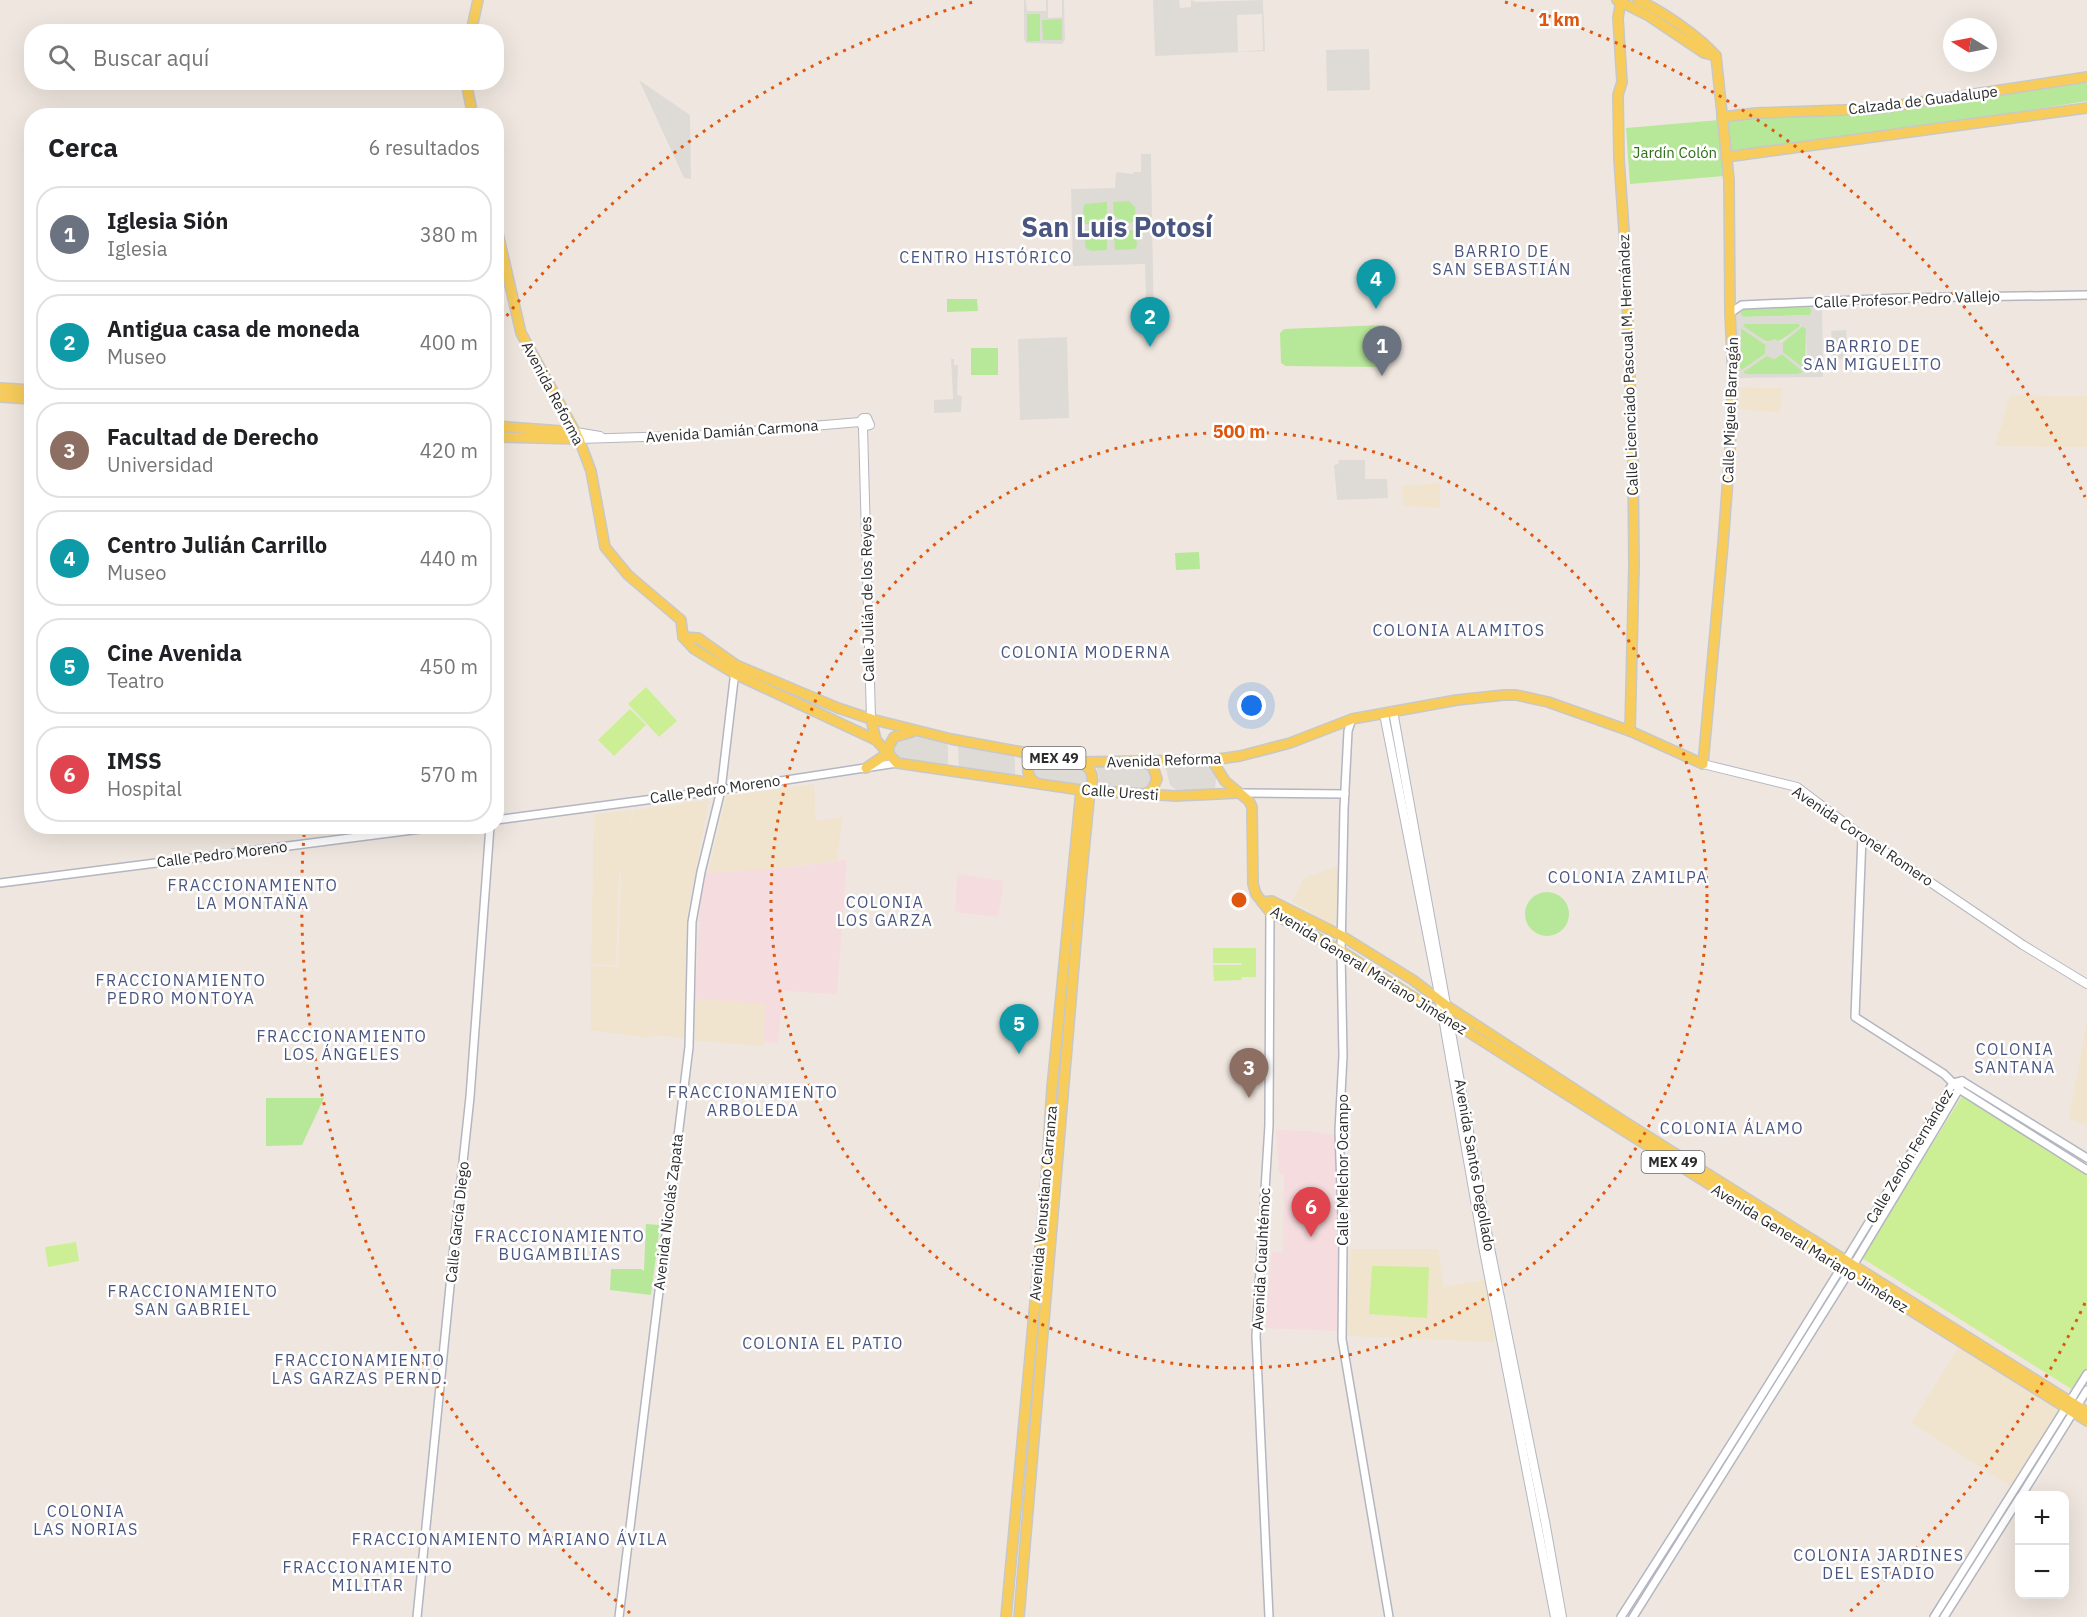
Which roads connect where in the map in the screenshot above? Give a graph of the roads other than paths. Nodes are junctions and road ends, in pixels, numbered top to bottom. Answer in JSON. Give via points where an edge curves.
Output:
{"nodes":[{"id":1,"x":478,"y":0,"type":"edge"},
{"id":2,"x":1638,"y":0,"type":"edge"},
{"id":3,"x":1619,"y":1,"type":"edge"},
{"id":4,"x":473,"y":24,"type":"edge"},
{"id":5,"x":1716,"y":56,"type":"junction"},
{"id":6,"x":2087,"y":77,"type":"edge"},
{"id":7,"x":468,"y":90,"type":"edge"},
{"id":8,"x":471,"y":108,"type":"edge"},
{"id":9,"x":2087,"y":108,"type":"edge"},
{"id":10,"x":1722,"y":117,"type":"junction"},
{"id":11,"x":1726,"y":157,"type":"junction"},
{"id":12,"x":504,"y":260,"type":"edge"},
{"id":13,"x":2087,"y":295,"type":"edge"},
{"id":14,"x":1730,"y":313,"type":"junction"},
{"id":15,"x":0,"y":388,"type":"edge"},
{"id":16,"x":24,"y":390,"type":"edge"},
{"id":17,"x":0,"y":397,"type":"edge"},
{"id":18,"x":24,"y":398,"type":"edge"},
{"id":19,"x":862,"y":424,"type":"joint"},
{"id":20,"x":504,"y":427,"type":"edge"},
{"id":21,"x":504,"y":436,"type":"edge"},
{"id":22,"x":578,"y":436,"type":"junction"},
{"id":23,"x":736,"y":670,"type":"junction"},
{"id":24,"x":1516,"y":695,"type":"joint"},
{"id":25,"x":1388,"y":712,"type":"junction"},
{"id":26,"x":871,"y":718,"type":"junction"},
{"id":27,"x":1352,"y":719,"type":"junction"},
{"id":28,"x":915,"y":731,"type":"junction"},
{"id":29,"x":1630,"y":731,"type":"junction"},
{"id":30,"x":876,"y":740,"type":"junction"},
{"id":31,"x":888,"y":753,"type":"junction"},
{"id":32,"x":1042,"y":757,"type":"junction"},
{"id":33,"x":1210,"y":760,"type":"junction"},
{"id":34,"x":1143,"y":761,"type":"junction"},
{"id":35,"x":1077,"y":762,"type":"junction"},
{"id":36,"x":897,"y":763,"type":"junction"},
{"id":37,"x":1703,"y":764,"type":"junction"},
{"id":38,"x":866,"y":768,"type":"junction"},
{"id":39,"x":1036,"y":783,"type":"junction"},
{"id":40,"x":721,"y":790,"type":"junction"},
{"id":41,"x":1085,"y":790,"type":"junction"},
{"id":42,"x":1216,"y":794,"type":"junction"},
{"id":43,"x":1239,"y":794,"type":"junction"},
{"id":44,"x":1345,"y":794,"type":"junction"},
{"id":45,"x":1142,"y":795,"type":"junction"},
{"id":46,"x":504,"y":819,"type":"edge"},
{"id":47,"x":382,"y":834,"type":"edge"},
{"id":48,"x":489,"y":834,"type":"edge"},
{"id":49,"x":1862,"y":836,"type":"junction"},
{"id":50,"x":0,"y":883,"type":"edge"},
{"id":51,"x":1272,"y":901,"type":"junction"},
{"id":52,"x":1262,"y":902,"type":"junction"},
{"id":53,"x":1270,"y":912,"type":"junction"},
{"id":54,"x":1315,"y":922,"type":"junction"},
{"id":55,"x":1310,"y":934,"type":"junction"},
{"id":56,"x":1342,"y":936,"type":"junction"},
{"id":57,"x":1341,"y":951,"type":"junction"},
{"id":58,"x":2087,"y":984,"type":"edge"},
{"id":59,"x":1444,"y":1010,"type":"junction"},
{"id":60,"x":1953,"y":1083,"type":"junction"},
{"id":61,"x":1960,"y":1085,"type":"junction"},
{"id":62,"x":2087,"y":1158,"type":"edge"},
{"id":63,"x":2087,"y":1170,"type":"edge"},
{"id":64,"x":1847,"y":1265,"type":"junction"},
{"id":65,"x":2087,"y":1374,"type":"edge"},
{"id":66,"x":2087,"y":1390,"type":"edge"},
{"id":67,"x":2072,"y":1406,"type":"junction"},
{"id":68,"x":2087,"y":1412,"type":"edge"},
{"id":69,"x":2087,"y":1421,"type":"edge"},
{"id":70,"x":2023,"y":1491,"type":"edge"},
{"id":71,"x":2015,"y":1504,"type":"edge"},
{"id":72,"x":417,"y":1617,"type":"edge"},
{"id":73,"x":619,"y":1617,"type":"edge"},
{"id":74,"x":1006,"y":1617,"type":"edge"},
{"id":75,"x":1019,"y":1617,"type":"edge"},
{"id":76,"x":1269,"y":1617,"type":"edge"},
{"id":77,"x":1389,"y":1617,"type":"edge"},
{"id":78,"x":1555,"y":1617,"type":"edge"},
{"id":79,"x":1562,"y":1617,"type":"edge"},
{"id":80,"x":1621,"y":1617,"type":"edge"},
{"id":81,"x":1633,"y":1617,"type":"edge"},
{"id":82,"x":1934,"y":1617,"type":"edge"},
{"id":83,"x":1944,"y":1617,"type":"edge"}],
"edges":[{"from":1,"to":4,"type":"main road"},
{"from":2,"to":5,"type":"main road","via":[[1707,45]]},
{"from":3,"to":5,"type":"main road","via":[[1704,53]]},
{"from":3,"to":29,"type":"main road","name":"Calle Licenciado Pascual M. Hernández","via":[[1619,159],[1633,459]]},
{"from":5,"to":10,"type":"main road","name":"Calle Miguel Barragán"},
{"from":6,"to":10,"type":"main road","name":"Calzada de Guadalupe","via":[[1874,109]]},
{"from":7,"to":8,"type":"main road"},
{"from":9,"to":11,"type":"main road","name":"Calzada de Guadalupe"},
{"from":10,"to":11,"type":"main road","name":"Calle Miguel Barragán"},
{"from":11,"to":14,"type":"main road","name":"Calle Miguel Barragán"},
{"from":12,"to":22,"type":"main road","name":"Avenida Reforma","via":[[521,333]]},
{"from":13,"to":14,"type":"street","name":"Calle Profesor Pedro Vallejo","via":[[1742,305]]},
{"from":14,"to":37,"type":"main road","name":"Calle Miguel Barragán","via":[[1730,451]]},
{"from":15,"to":16,"type":"main road"},
{"from":17,"to":18,"type":"main road"},
{"from":19,"to":22,"type":"main road","name":"Avenida Damián Carmona","via":[[706,435]]},
{"from":19,"to":26,"type":"main road","name":"Calle Julián de los Reyes"},
{"from":20,"to":22,"type":"main road","name":"Avenida Damián Carmona"},
{"from":21,"to":22,"type":"main road","name":"Avenida Damián Carmona"},
{"from":22,"to":23,"type":"main road","name":"Avenida Reforma","via":[[591,471],[605,547],[628,575],[681,620],[682,637],[694,649]]},
{"from":23,"to":26,"type":"main road","name":"Avenida Reforma","number":"MEX 49"},
{"from":23,"to":30,"type":"main road","name":"Avenida Reforma"},
{"from":23,"to":40,"type":"street","name":"Avenida Nicolás Zapata"},
{"from":24,"to":25,"type":"main road","name":"Avenida Reforma"},
{"from":24,"to":29,"type":"main road","name":"Avenida Coronel Romero"},
{"from":25,"to":27,"type":"main road","name":"Avenida Reforma"},
{"from":25,"to":59,"type":"main road","name":"Avenida Santos Degollado"},
{"from":26,"to":28,"type":"main road","name":"Avenida Reforma","number":"MEX 49"},
{"from":26,"to":30,"type":"main road","name":"Calle Julián de los Reyes"},
{"from":27,"to":33,"type":"main road","name":"Avenida Reforma","number":"MEX 49","via":[[1290,743]]},
{"from":27,"to":44,"type":"street","name":"Calle Melchor Ocampo"},
{"from":28,"to":31,"type":"main road","via":[[894,737]]},
{"from":28,"to":32,"type":"main road","name":"Avenida Reforma","number":"MEX 49"},
{"from":29,"to":37,"type":"main road","name":"Avenida Coronel Romero"},
{"from":30,"to":31,"type":"main road","name":"Calle Julián de los Reyes"},
{"from":31,"to":36,"type":"main road","name":"Calle Julián de los Reyes"},
{"from":31,"to":38,"type":"main road"},
{"from":32,"to":35,"type":"main road","name":"Avenida Reforma","number":"MEX 49"},
{"from":32,"to":39,"type":"main road","via":[[1033,759],[1028,768],[1029,777]]},
{"from":33,"to":34,"type":"main road","name":"Avenida Reforma","number":"MEX 49"},
{"from":33,"to":42,"type":"main road","via":[[1218,776]]},
{"from":33,"to":43,"type":"main road"},
{"from":34,"to":35,"type":"main road","name":"Avenida Reforma","number":"MEX 49"},
{"from":34,"to":45,"type":"main road","via":[[1154,767],[1157,779],[1152,790]]},
{"from":35,"to":41,"type":"main road","via":[[1086,765],[1092,774]]},
{"from":36,"to":38,"type":"street","name":"Calle Pedro Moreno"},
{"from":36,"to":39,"type":"main road","name":"Calle Uresti"},
{"from":37,"to":49,"type":"main road","name":"Avenida Coronel Romero","via":[[1797,787]]},
{"from":38,"to":40,"type":"street","name":"Calle Pedro Moreno"},
{"from":39,"to":41,"type":"main road","name":"Calle Uresti"},
{"from":40,"to":46,"type":"street","name":"Calle Pedro Moreno"},
{"from":40,"to":73,"type":"street","name":"Avenida Nicolás Zapata","via":[[692,922],[689,1047]]},
{"from":41,"to":45,"type":"main road","name":"Calle Uresti"},
{"from":41,"to":74,"type":"main road","name":"Avenida Venustiano Carranza","via":[[1052,1088]]},
{"from":41,"to":75,"type":"main road","name":"Avenida Venustiano Carranza"},
{"from":42,"to":43,"type":"main road","name":"Calle Uresti"},
{"from":42,"to":45,"type":"main road","name":"Calle Uresti"},
{"from":43,"to":44,"type":"street","name":"Calle Uresti"},
{"from":43,"to":52,"type":"main road","via":[[1252,807],[1253,884]]},
{"from":44,"to":56,"type":"street","name":"Calle Melchor Ocampo"},
{"from":47,"to":50,"type":"street","name":"Calle Pedro Moreno"},
{"from":48,"to":72,"type":"street","name":"Calle García Diego","via":[[470,1097]]},
{"from":49,"to":58,"type":"main road","name":"Avenida Coronel Romero"},
{"from":49,"to":60,"type":"street","via":[[1855,1017]]},
{"from":51,"to":52,"type":"main road","name":"Avenida General Mariano Jiménez"},
{"from":51,"to":53,"type":"street","name":"Avenida Cuauhtémoc"},
{"from":51,"to":54,"type":"main road","name":"Avenida General Mariano Jiménez","number":"MEX 49"},
{"from":52,"to":53,"type":"main road","name":"Avenida General Mariano Jiménez","number":"MEX 49"},
{"from":53,"to":55,"type":"main road","name":"Avenida General Mariano Jiménez","number":"MEX 49"},
{"from":53,"to":76,"type":"street","name":"Avenida Cuauhtémoc","via":[[1269,1125],[1256,1336]]},
{"from":54,"to":55,"type":"main road"},
{"from":54,"to":56,"type":"main road","name":"Avenida General Mariano Jiménez","number":"MEX 49"},
{"from":55,"to":57,"type":"main road","name":"Avenida General Mariano Jiménez","number":"MEX 49"},
{"from":56,"to":57,"type":"street","name":"Calle Melchor Ocampo"},
{"from":56,"to":59,"type":"main road","name":"Avenida General Mariano Jiménez","number":"MEX 49","via":[[1413,980]]},
{"from":57,"to":59,"type":"main road","name":"Avenida General Mariano Jiménez","number":"MEX 49"},
{"from":57,"to":77,"type":"street","name":"Calle Melchor Ocampo","via":[[1342,1338]]},
{"from":59,"to":64,"type":"main road","name":"Avenida General Mariano Jiménez","number":"MEX 49"},
{"from":59,"to":64,"type":"main road","name":"Avenida General Mariano Jiménez","number":"MEX 49"},
{"from":59,"to":78,"type":"main road","name":"Avenida Santos Degollado","via":[[1502,1349]]},
{"from":59,"to":79,"type":"main road","name":"Avenida Santos Degollado"},
{"from":60,"to":61,"type":"street","name":"Calle Zenón Fernández"},
{"from":60,"to":64,"type":"street","name":"Calle Zenón Fernández"},
{"from":61,"to":62,"type":"street"},
{"from":61,"to":63,"type":"street"},
{"from":61,"to":64,"type":"street","name":"Calle Zenón Fernández"},
{"from":64,"to":67,"type":"main road","name":"Avenida General Mariano Jiménez","number":"MEX 49"},
{"from":64,"to":80,"type":"street","name":"Calle Zenón Fernández"},
{"from":64,"to":81,"type":"street","name":"Calle Zenón Fernández"},
{"from":65,"to":67,"type":"street"},
{"from":66,"to":67,"type":"street"},
{"from":67,"to":68,"type":"main road","name":"Avenida General Mariano Jiménez","number":"MEX 49"},
{"from":67,"to":69,"type":"main road","name":"Avenida General Mariano Jiménez","number":"MEX 49"},
{"from":67,"to":70,"type":"street"},
{"from":67,"to":82,"type":"street"},
{"from":71,"to":83,"type":"street"}]}
